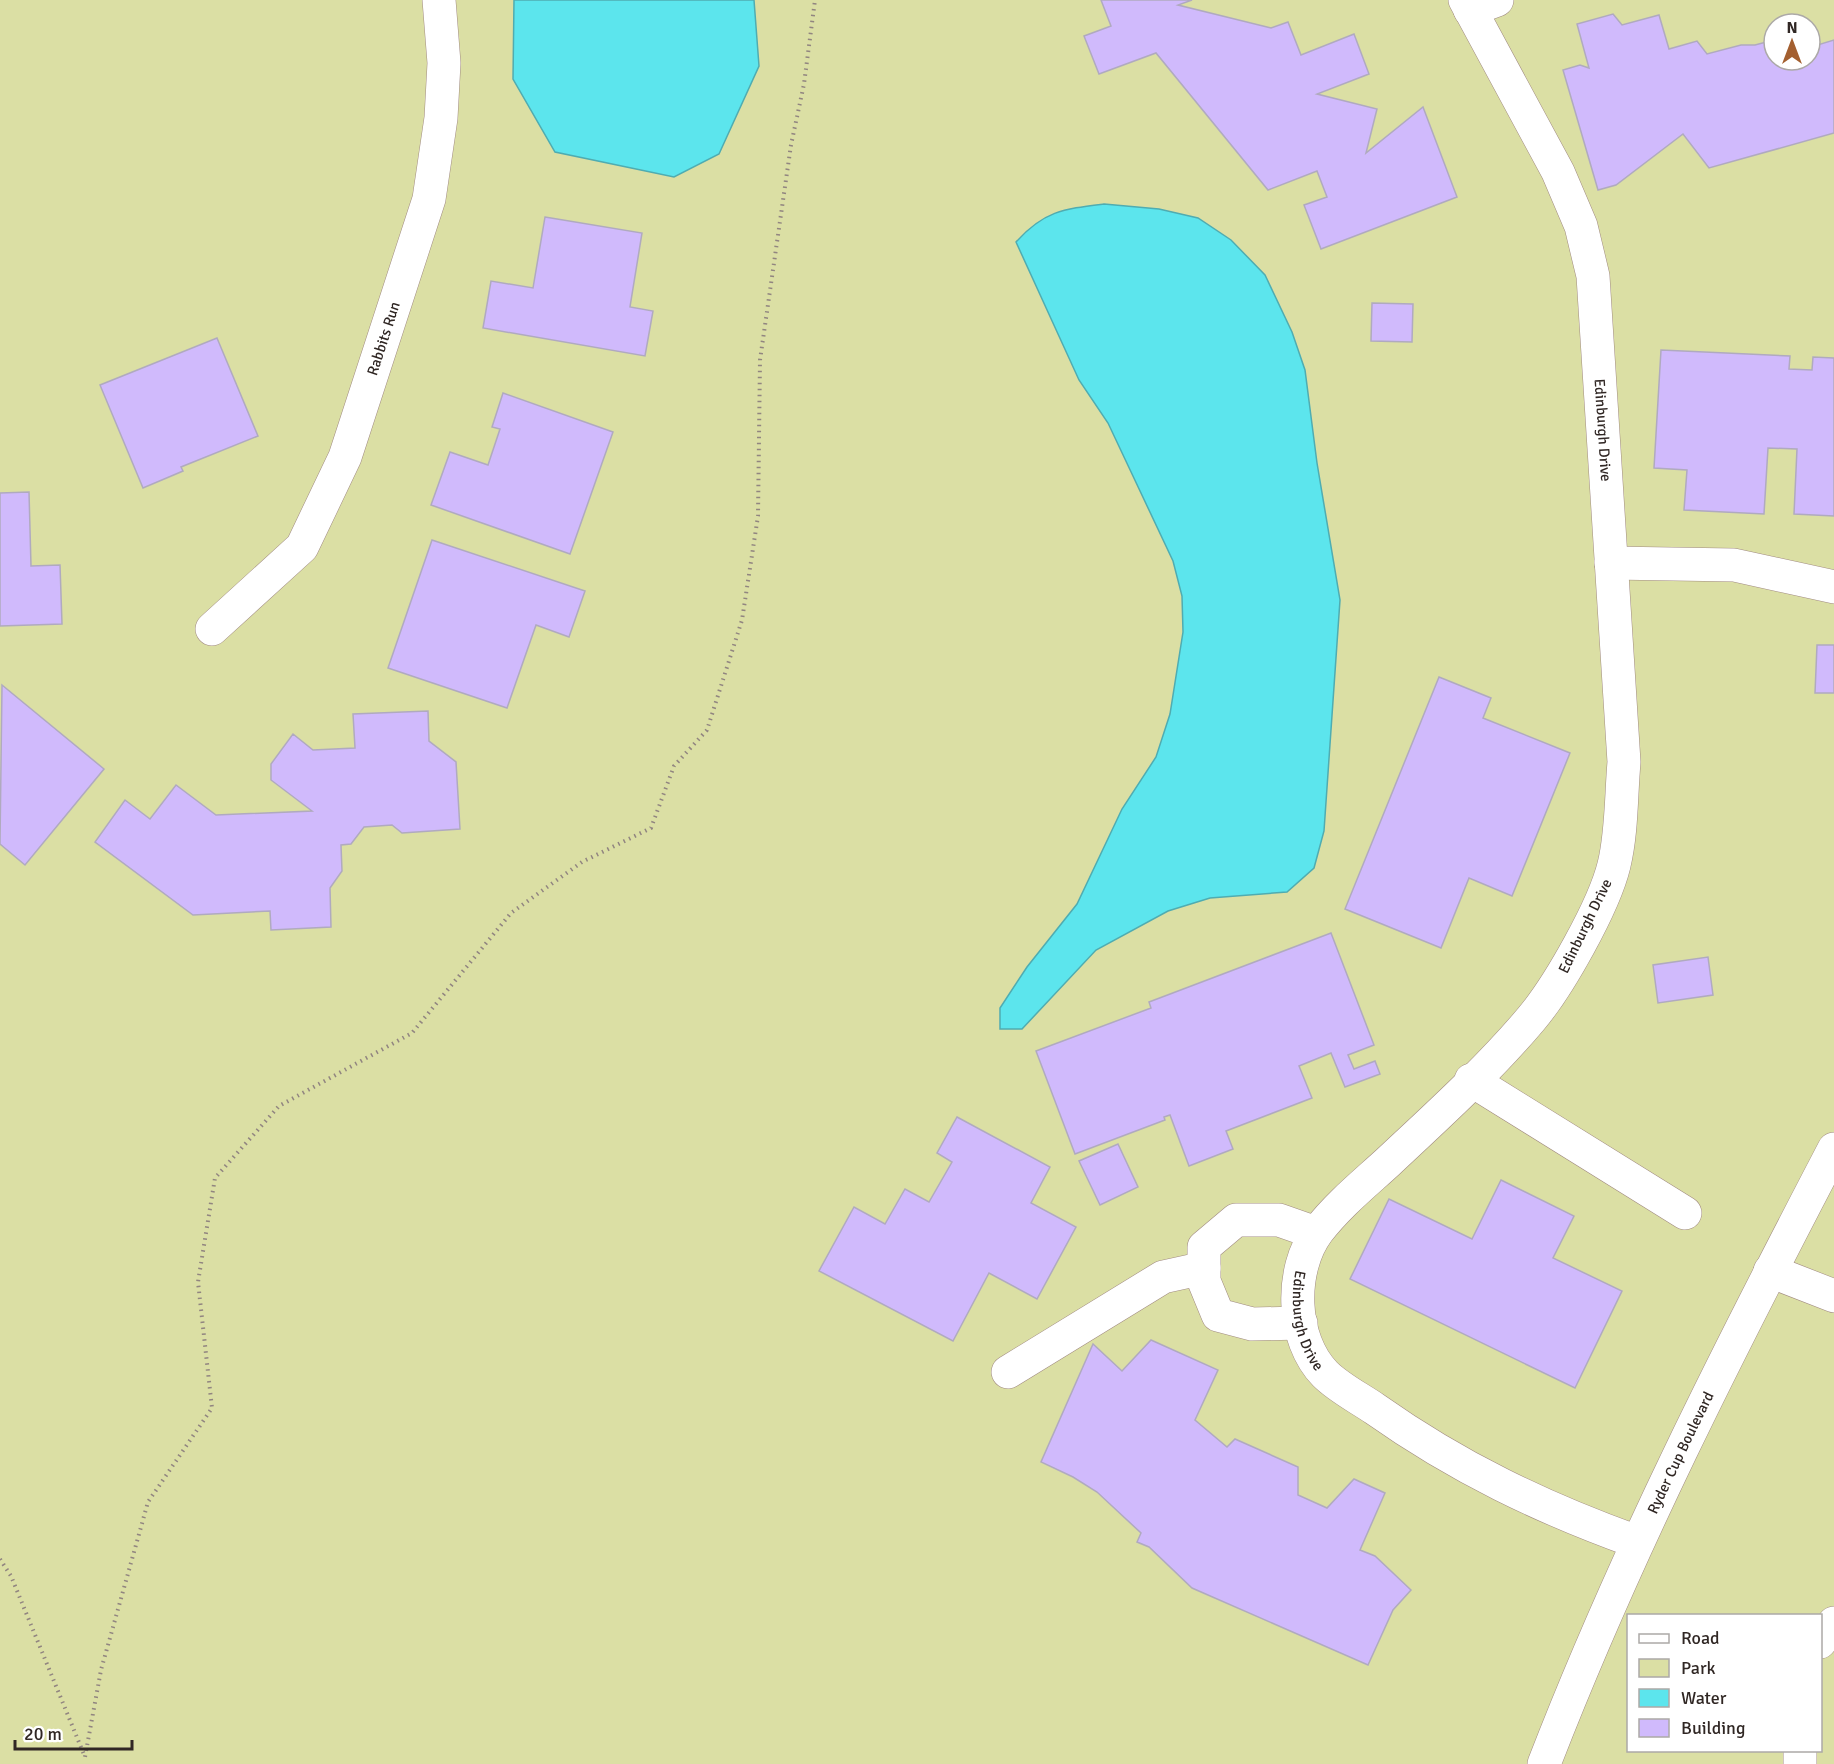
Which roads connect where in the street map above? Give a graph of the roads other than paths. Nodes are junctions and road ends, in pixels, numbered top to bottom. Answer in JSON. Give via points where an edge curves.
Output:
{"nodes":[{"id":1,"x":439,"y":0,"type":"edge"},
{"id":2,"x":1477,"y":3,"type":"edge"},
{"id":3,"x":1611,"y":563,"type":"junction"},
{"id":4,"x":1834,"y":587,"type":"edge"},
{"id":5,"x":212,"y":629,"type":"dead end"},
{"id":6,"x":1471,"y":1080,"type":"junction"},
{"id":7,"x":1834,"y":1149,"type":"edge"},
{"id":8,"x":1685,"y":1213,"type":"dead end"},
{"id":9,"x":1316,"y":1233,"type":"junction"},
{"id":10,"x":1204,"y":1268,"type":"junction"},
{"id":11,"x":1770,"y":1271,"type":"junction"},
{"id":12,"x":1834,"y":1296,"type":"edge"},
{"id":13,"x":1300,"y":1323,"type":"junction"},
{"id":14,"x":1008,"y":1372,"type":"dead end"},
{"id":15,"x":1637,"y":1542,"type":"junction"},
{"id":16,"x":1834,"y":1623,"type":"edge"},
{"id":17,"x":1822,"y":1641,"type":"edge"},
{"id":18,"x":1544,"y":1764,"type":"edge"}],
"edges":[{"from":1,"to":5,"type":"street","name":"Rabbits Run","via":[[444,63],[441,118],[429,200],[345,457],[302,547]]},
{"from":2,"to":3,"type":"street","name":"Edinburgh Drive","via":[[1581,226],[1593,276]]},
{"from":3,"to":4,"type":"street","via":[[1734,565]]},
{"from":3,"to":6,"type":"street","name":"Edinburgh Drive","via":[[1624,762],[1614,866],[1602,898],[1563,972],[1532,1018]]},
{"from":6,"to":8,"type":"street"},
{"from":6,"to":9,"type":"street","name":"Edinburgh Drive"},
{"from":7,"to":11,"type":"street","name":"Ryder Cup Boulevard"},
{"from":9,"to":10,"type":"street","via":[[1279,1220],[1236,1220],[1204,1247]]},
{"from":9,"to":13,"type":"street","name":"Edinburgh Drive","via":[[1304,1259],[1298,1295]]},
{"from":10,"to":13,"type":"street","via":[[1204,1281],[1218,1315],[1252,1324]]},
{"from":10,"to":14,"type":"street","via":[[1163,1277]]},
{"from":11,"to":12,"type":"street"},
{"from":11,"to":15,"type":"street","name":"Ryder Cup Boulevard"},
{"from":13,"to":15,"type":"street","name":"Edinburgh Drive","via":[[1325,1374],[1401,1428],[1500,1486],[1565,1517]]},
{"from":15,"to":18,"type":"street","name":"Ryder Cup Boulevard"},
{"from":16,"to":17,"type":"street"}]}
